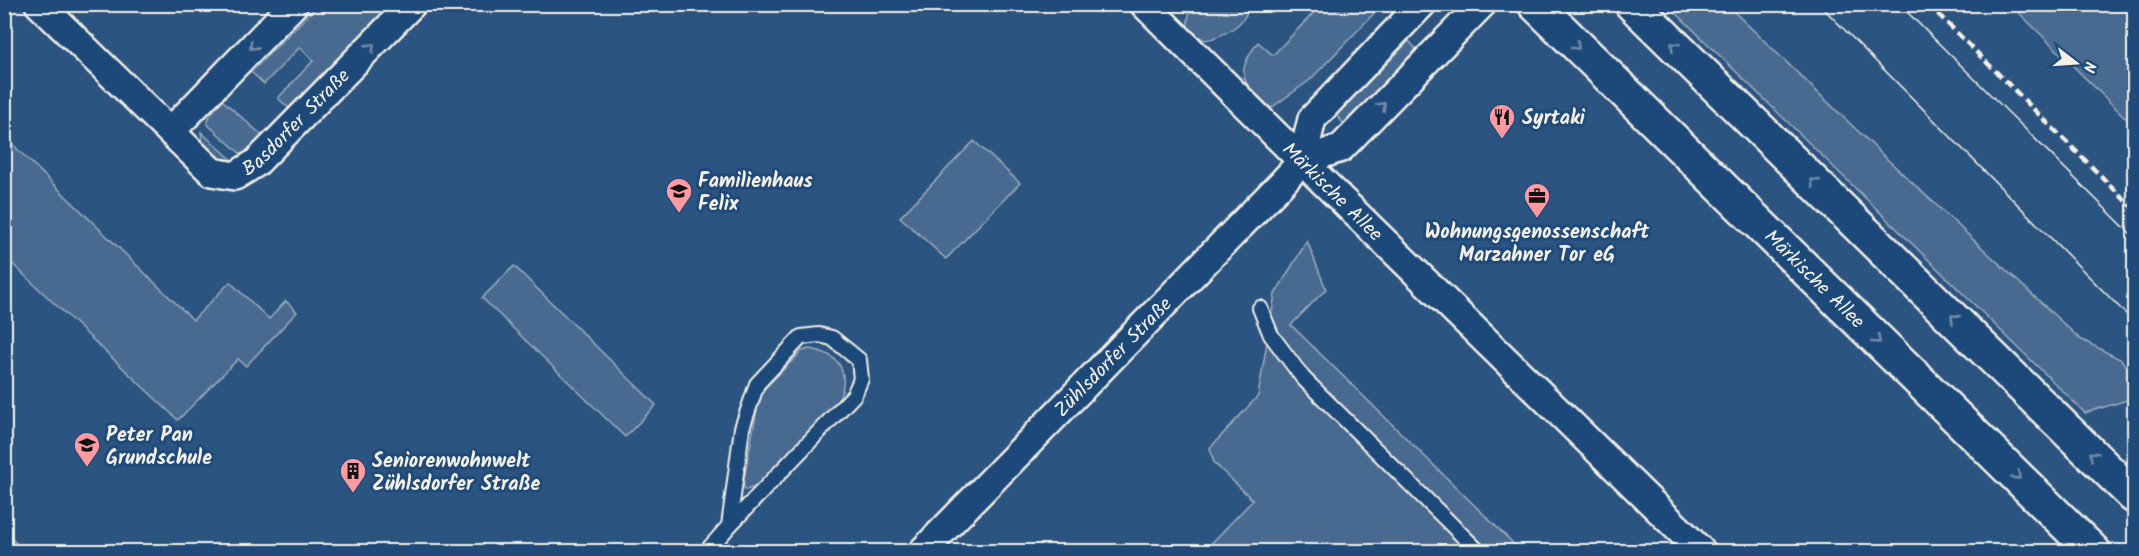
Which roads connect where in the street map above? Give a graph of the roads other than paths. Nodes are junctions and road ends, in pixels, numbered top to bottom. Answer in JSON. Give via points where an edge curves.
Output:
{"nodes":[{"id":1,"x":39,"y":4,"type":"edge"},
{"id":2,"x":294,"y":4,"type":"edge"},
{"id":3,"x":412,"y":4,"type":"edge"},
{"id":4,"x":1144,"y":4,"type":"edge"},
{"id":5,"x":1422,"y":4,"type":"edge"},
{"id":6,"x":1482,"y":4,"type":"edge"},
{"id":7,"x":1535,"y":4,"type":"edge"},
{"id":8,"x":1632,"y":4,"type":"edge"},
{"id":9,"x":171,"y":131,"type":"junction"},
{"id":10,"x":1302,"y":161,"type":"junction"},
{"id":11,"x":1260,"y":308,"type":"dead end"},
{"id":12,"x":2134,"y":496,"type":"edge"},
{"id":13,"x":729,"y":526,"type":"junction"},
{"id":14,"x":706,"y":552,"type":"edge"},
{"id":15,"x":922,"y":552,"type":"edge"},
{"id":16,"x":1479,"y":552,"type":"edge"},
{"id":17,"x":1702,"y":552,"type":"edge"},
{"id":18,"x":2094,"y":552,"type":"edge"}],
"edges":[{"from":1,"to":9,"type":"street","name":"Basdorfer Straße"},
{"from":2,"to":9,"type":"street","one_way":true},
{"from":9,"to":3,"type":"street","name":"Basdorfer Straße","one_way":true,"via":[[212,172],[235,176],[249,170]]},
{"from":4,"to":10,"type":"street","name":"Märkische Allee"},
{"from":5,"to":10,"type":"street","via":[[1312,119]]},
{"from":10,"to":6,"type":"street","name":"Zühlsdorfer Straße","one_way":true,"via":[[1341,148]]},
{"from":7,"to":18,"type":"main road","name":"Märkische Allee","one_way":true},
{"from":12,"to":8,"type":"main road","one_way":true},
{"from":10,"to":15,"type":"street","name":"Zühlsdorfer Straße"},
{"from":10,"to":17,"type":"street","name":"Märkische Allee"},
{"from":11,"to":16,"type":"lane","via":[[1271,335],[1303,378]]},
{"from":13,"to":13,"type":"lane","via":[[854,395],[861,380],[859,360],[832,338],[801,337],[757,384],[742,428]]},
{"from":13,"to":14,"type":"lane"}]}
